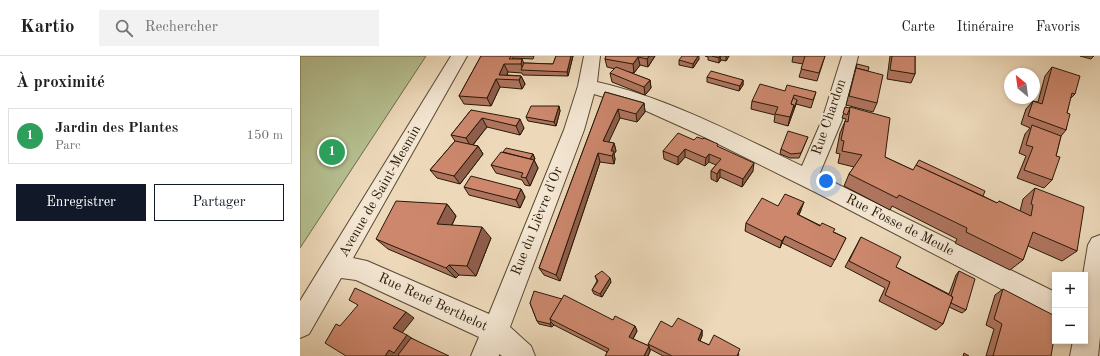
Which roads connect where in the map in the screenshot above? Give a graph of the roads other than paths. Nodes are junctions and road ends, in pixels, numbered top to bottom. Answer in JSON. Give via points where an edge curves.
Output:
{"nodes":[{"id":1,"x":459,"y":56,"type":"edge"},
{"id":2,"x":592,"y":56,"type":"edge"},
{"id":3,"x":850,"y":56,"type":"edge"},
{"id":4,"x":588,"y":86,"type":"junction"},
{"id":5,"x":807,"y":178,"type":"junction"},
{"id":6,"x":1100,"y":245,"type":"edge"},
{"id":7,"x":335,"y":267,"type":"junction"},
{"id":8,"x":1052,"y":303,"type":"edge"},
{"id":9,"x":1091,"y":324,"type":"edge"},
{"id":10,"x":300,"y":325,"type":"edge"},
{"id":11,"x":495,"y":331,"type":"junction"},
{"id":12,"x":485,"y":356,"type":"edge"},
{"id":13,"x":521,"y":356,"type":"edge"},
{"id":14,"x":1084,"y":356,"type":"edge"}],
"edges":[{"from":1,"to":7,"type":"street","name":"Avenue de Saint-Mesmin"},
{"from":2,"to":4,"type":"street","name":"Rue du Lièvre d'Or"},
{"from":3,"to":5,"type":"street","name":"Rue Chardon","via":[[832,120]]},
{"from":4,"to":5,"type":"street","name":"Rue Fosse de Meule","via":[[613,91],[694,124]]},
{"from":4,"to":11,"type":"street","name":"Rue du Lièvre d'Or","via":[[574,130]]},
{"from":5,"to":8,"type":"street","name":"Rue Fosse de Meule"},
{"from":6,"to":9,"type":"street"},
{"from":7,"to":10,"type":"street","name":"Avenue de Saint-Mesmin"},
{"from":7,"to":11,"type":"street","name":"Rue René Berthelot","via":[[358,269]]},
{"from":9,"to":14,"type":"street"},
{"from":11,"to":12,"type":"street","name":"Rue du Lièvre d'Or"},
{"from":11,"to":13,"type":"street","name":"Rue René Berthelot"}]}
